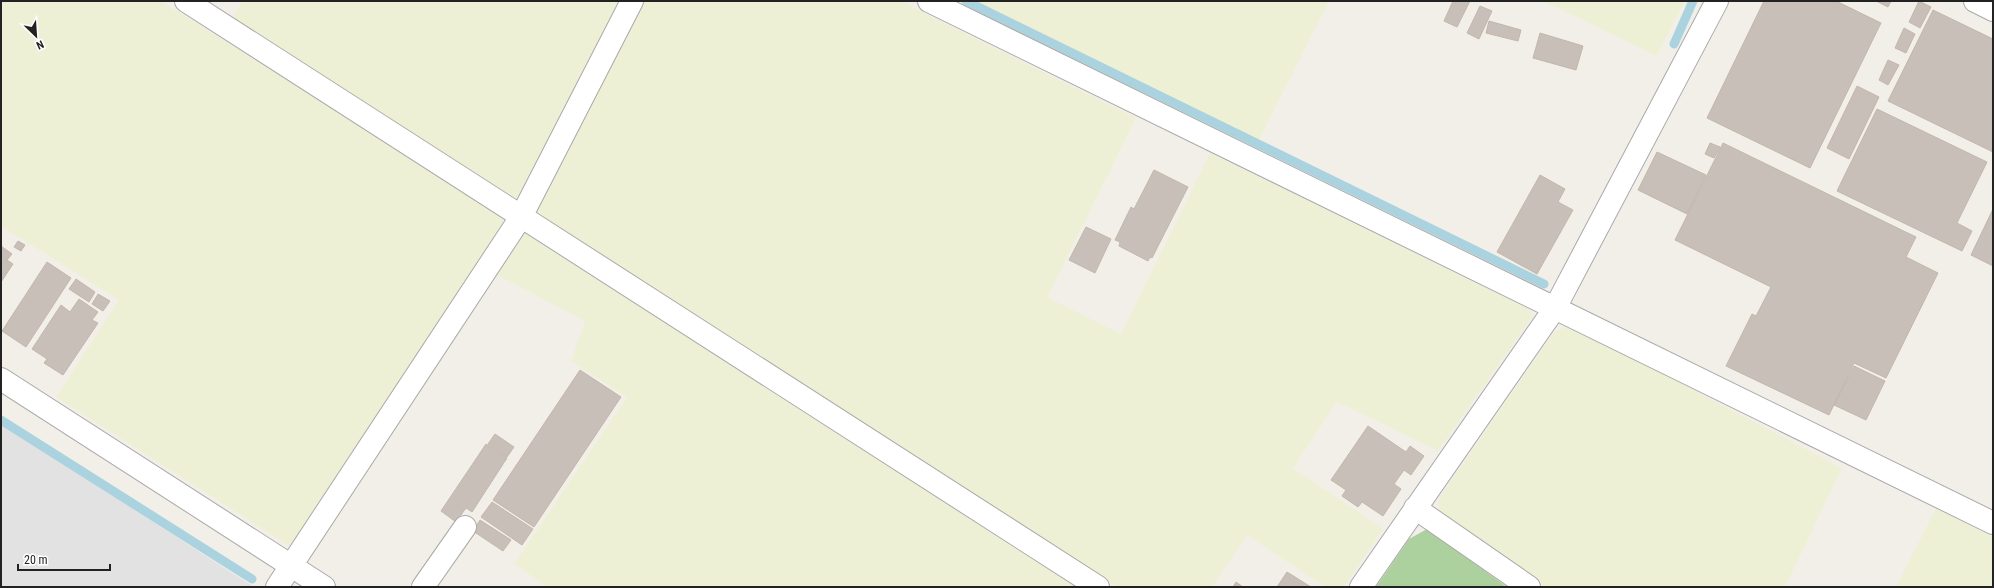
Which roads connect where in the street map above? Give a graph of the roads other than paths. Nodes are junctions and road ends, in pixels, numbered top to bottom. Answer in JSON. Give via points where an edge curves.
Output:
{"nodes":[{"id":1,"x":186,"y":1,"type":"edge"},
{"id":2,"x":632,"y":1,"type":"edge"},
{"id":3,"x":929,"y":1,"type":"edge"},
{"id":4,"x":1717,"y":1,"type":"edge"},
{"id":5,"x":1975,"y":1,"type":"edge"},
{"id":6,"x":1993,"y":10,"type":"edge"},
{"id":7,"x":521,"y":217,"type":"junction"},
{"id":8,"x":1555,"y":308,"type":"junction"},
{"id":9,"x":1,"y":379,"type":"edge"},
{"id":10,"x":1415,"y":508,"type":"junction"},
{"id":11,"x":1993,"y":523,"type":"edge"},
{"id":12,"x":465,"y":527,"type":"dead end"},
{"id":13,"x":291,"y":566,"type":"junction"},
{"id":14,"x":277,"y":587,"type":"edge"},
{"id":15,"x":324,"y":587,"type":"edge"},
{"id":16,"x":423,"y":587,"type":"edge"},
{"id":17,"x":1098,"y":587,"type":"edge"},
{"id":18,"x":1361,"y":587,"type":"edge"},
{"id":19,"x":1529,"y":587,"type":"edge"}],
"edges":[{"from":1,"to":7,"type":"street"},
{"from":2,"to":7,"type":"street"},
{"from":3,"to":8,"type":"street"},
{"from":4,"to":8,"type":"street"},
{"from":5,"to":6,"type":"street"},
{"from":7,"to":13,"type":"street"},
{"from":7,"to":17,"type":"street"},
{"from":8,"to":10,"type":"street"},
{"from":8,"to":11,"type":"street"},
{"from":9,"to":13,"type":"street"},
{"from":10,"to":18,"type":"street"},
{"from":10,"to":19,"type":"street"},
{"from":12,"to":16,"type":"street"},
{"from":13,"to":14,"type":"street"},
{"from":13,"to":15,"type":"street"}]}
